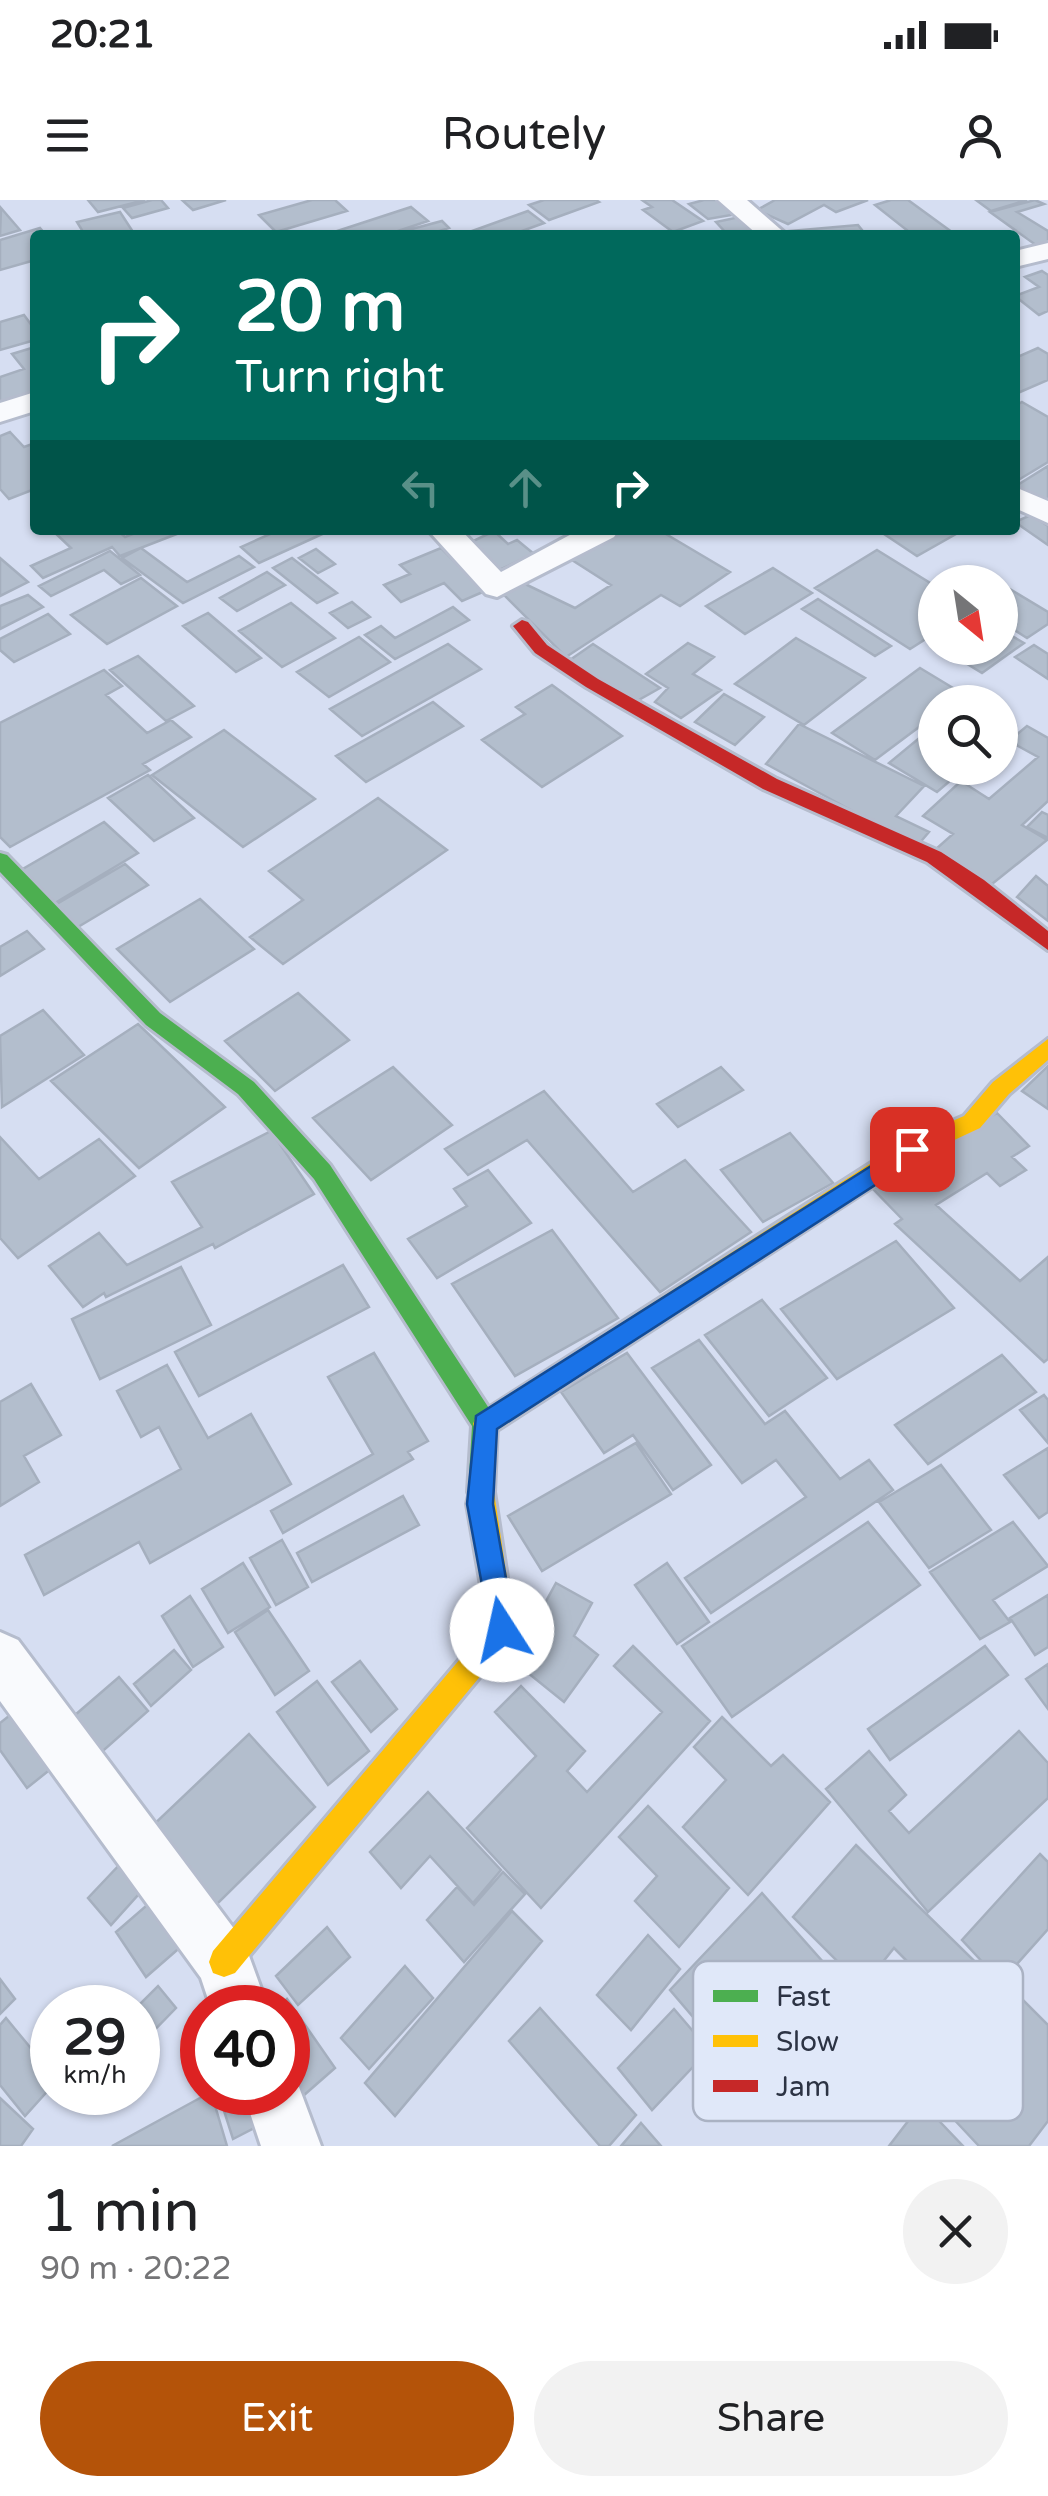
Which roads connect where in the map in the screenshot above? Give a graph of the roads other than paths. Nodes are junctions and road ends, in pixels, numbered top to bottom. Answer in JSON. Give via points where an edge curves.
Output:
{"nodes":[{"id":1,"x":731,"y":200,"type":"edge"},
{"id":2,"x":768,"y":230,"type":"edge"},
{"id":3,"x":1048,"y":252,"type":"edge"},
{"id":4,"x":1020,"y":258,"type":"edge"},
{"id":5,"x":30,"y":403,"type":"edge"},
{"id":6,"x":0,"y":412,"type":"edge"},
{"id":7,"x":1020,"y":499,"type":"edge"},
{"id":8,"x":1048,"y":514,"type":"edge"},
{"id":9,"x":449,"y":535,"type":"edge"},
{"id":10,"x":594,"y":535,"type":"edge"},
{"id":11,"x":522,"y":626,"type":"dead end"},
{"id":12,"x":0,"y":860,"type":"edge"},
{"id":13,"x":1048,"y":942,"type":"edge"},
{"id":14,"x":1048,"y":1047,"type":"edge"},
{"id":15,"x":484,"y":1424,"type":"junction"},
{"id":16,"x":0,"y":1658,"type":"edge"},
{"id":17,"x":232,"y":1985,"type":"edge"},
{"id":18,"x":280,"y":2115,"type":"edge"},
{"id":19,"x":291,"y":2146,"type":"edge"}],
"edges":[{"from":1,"to":2,"type":"street"},
{"from":3,"to":4,"type":"street"},
{"from":5,"to":6,"type":"street"},
{"from":7,"to":8,"type":"street"},
{"from":9,"to":10,"type":"street","via":[[496,587]]},
{"from":11,"to":13,"type":"street","via":[[541,649],[592,683],[770,784],[934,857]]},
{"from":12,"to":15,"type":"street","via":[[153,1019],[246,1088],[322,1172]]},
{"from":14,"to":15,"type":"street","via":[[972,1122],[912,1149]]},
{"from":15,"to":17,"type":"street","via":[[480,1504],[502,1630]]},
{"from":16,"to":17,"type":"street"},
{"from":18,"to":19,"type":"street"}]}
